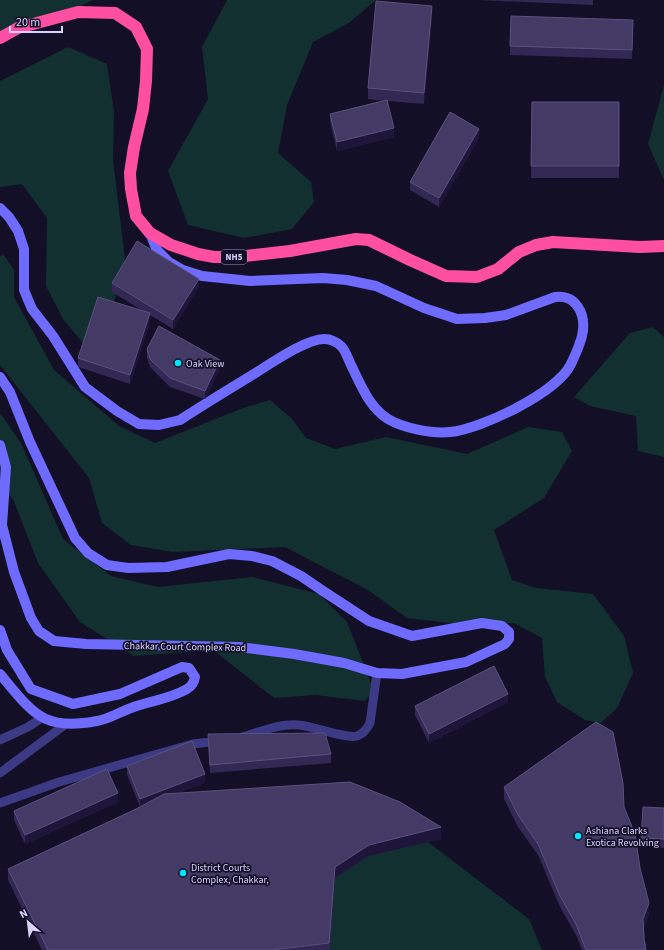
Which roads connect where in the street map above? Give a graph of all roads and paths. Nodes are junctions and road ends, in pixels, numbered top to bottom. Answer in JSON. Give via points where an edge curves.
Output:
{"nodes":[{"id":1,"x":0,"y":38,"type":"edge"},
{"id":2,"x":0,"y":208,"type":"edge"},
{"id":3,"x":150,"y":233,"type":"junction"},
{"id":4,"x":664,"y":246,"type":"edge"},
{"id":5,"x":0,"y":377,"type":"edge"},
{"id":6,"x":0,"y":445,"type":"edge"},
{"id":7,"x":0,"y":630,"type":"edge"},
{"id":8,"x":377,"y":673,"type":"junction"},
{"id":9,"x":0,"y":674,"type":"edge"},
{"id":10,"x":43,"y":717,"type":"junction"},
{"id":11,"x":66,"y":724,"type":"junction"},
{"id":12,"x":0,"y":740,"type":"edge"},
{"id":13,"x":0,"y":773,"type":"edge"},
{"id":14,"x":0,"y":803,"type":"edge"}],
"edges":[{"from":1,"to":3,"type":"highway","number":"NH5","via":[[18,28],[78,12],[115,13],[136,27],[147,50],[147,73],[143,109],[130,173],[130,189],[136,216]]},
{"from":2,"to":3,"type":"street","via":[[18,231],[24,249],[24,290],[32,309],[53,336],[85,387],[139,424],[159,425],[180,420],[294,350],[324,339],[341,346],[366,396],[376,409],[389,419],[421,431],[450,432],[474,427],[535,398],[555,383],[570,367],[581,342],[581,312],[578,305],[569,297],[555,297],[506,315],[458,319],[424,308],[376,286],[347,280],[323,278],[250,281],[196,274],[169,262],[156,250]]},
{"from":3,"to":4,"type":"highway","number":"NH5","via":[[171,245],[214,257],[290,251],[356,239],[369,240],[446,276],[477,277],[498,269],[519,252],[553,242]]},
{"from":5,"to":8,"type":"street","name":"Chakkar Court Complex Road","via":[[10,392],[30,442],[75,538],[88,553],[107,565],[128,568],[167,566],[230,554],[252,556],[272,561],[301,576],[369,620],[412,636],[482,623],[502,626],[509,632],[509,639],[505,644],[466,662],[402,674]]},
{"from":6,"to":8,"type":"street","name":"Chakkar Court Complex Road","via":[[6,467],[2,525],[14,572],[31,618],[40,631],[54,641],[86,644],[239,646],[344,663]]},
{"from":7,"to":11,"type":"street","via":[[7,650],[31,688],[73,704],[120,694],[182,667],[189,668],[195,677],[194,684],[187,689],[163,698],[98,721]]},
{"from":8,"to":14,"type":"lane","via":[[370,723],[366,730],[356,736],[300,725],[285,726],[230,739],[192,744],[58,782]]},
{"from":9,"to":10,"type":"street","via":[[20,699]]},
{"from":10,"to":11,"type":"street"},
{"from":10,"to":12,"type":"lane"},
{"from":11,"to":13,"type":"lane"}]}
